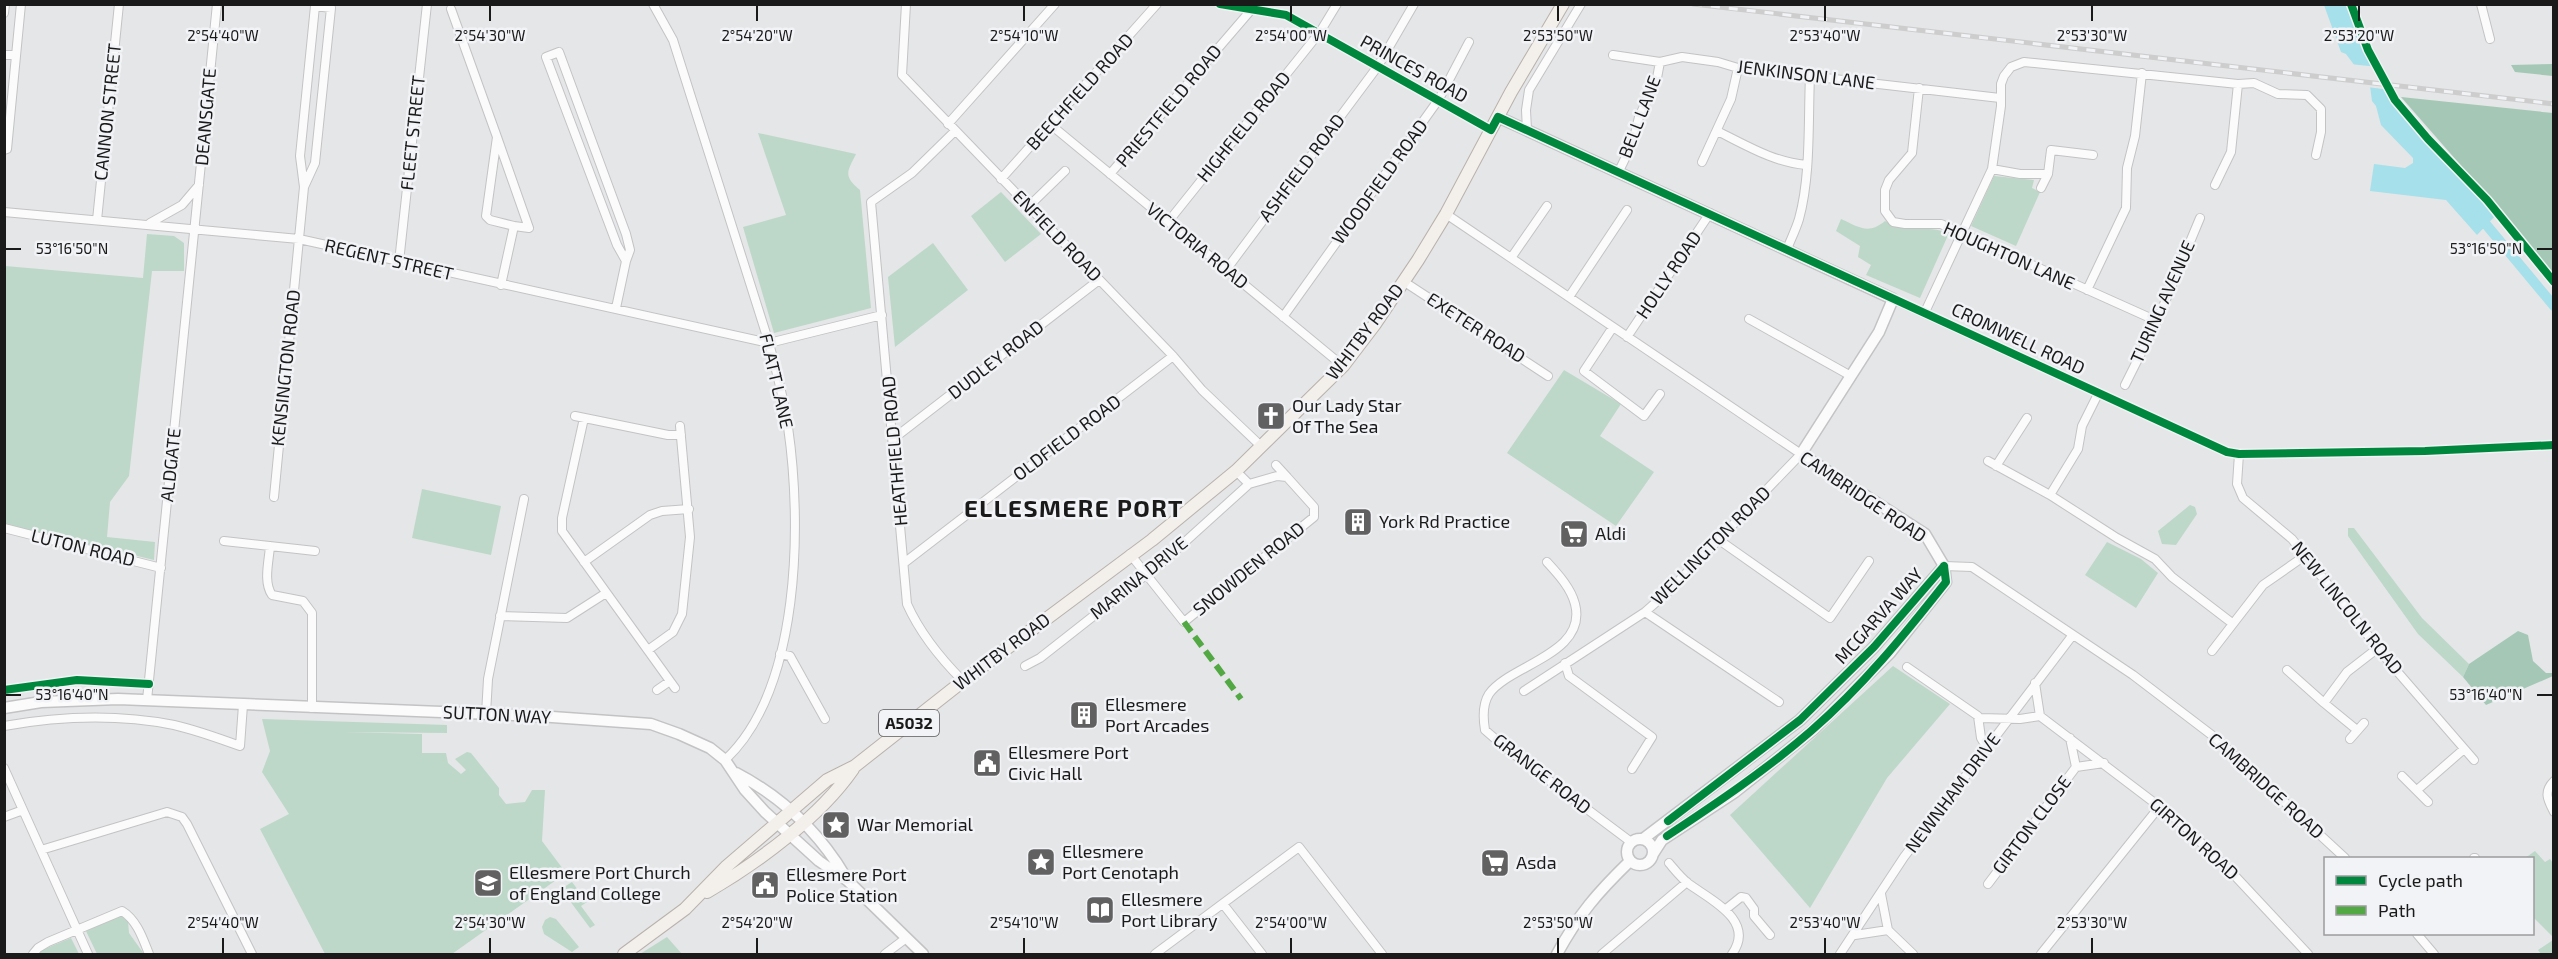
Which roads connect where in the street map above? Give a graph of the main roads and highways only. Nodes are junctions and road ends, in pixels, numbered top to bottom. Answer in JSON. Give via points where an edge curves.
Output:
{"nodes":[{"id":1,"x":1563,"y":4,"type":"edge"},
{"id":2,"x":855,"y":766,"type":"junction"},
{"id":3,"x":696,"y":899,"type":"junction"},
{"id":4,"x":624,"y":954,"type":"edge"}],
"edges":[{"from":1,"to":2,"type":"main road","name":"WHITBY ROAD","number":"A5032","via":[[1446,214],[1343,366],[1236,471],[1152,540]]},
{"from":2,"to":3,"type":"main road","name":"WHITBY ROAD","number":"A5032","via":[[827,780],[727,866]]},
{"from":2,"to":3,"type":"main road","name":"WHITBY ROAD","number":"A5032","via":[[839,789],[790,834],[739,874]]},
{"from":3,"to":4,"type":"main road","name":"WHITBY ROAD","number":"A5032"}]}
